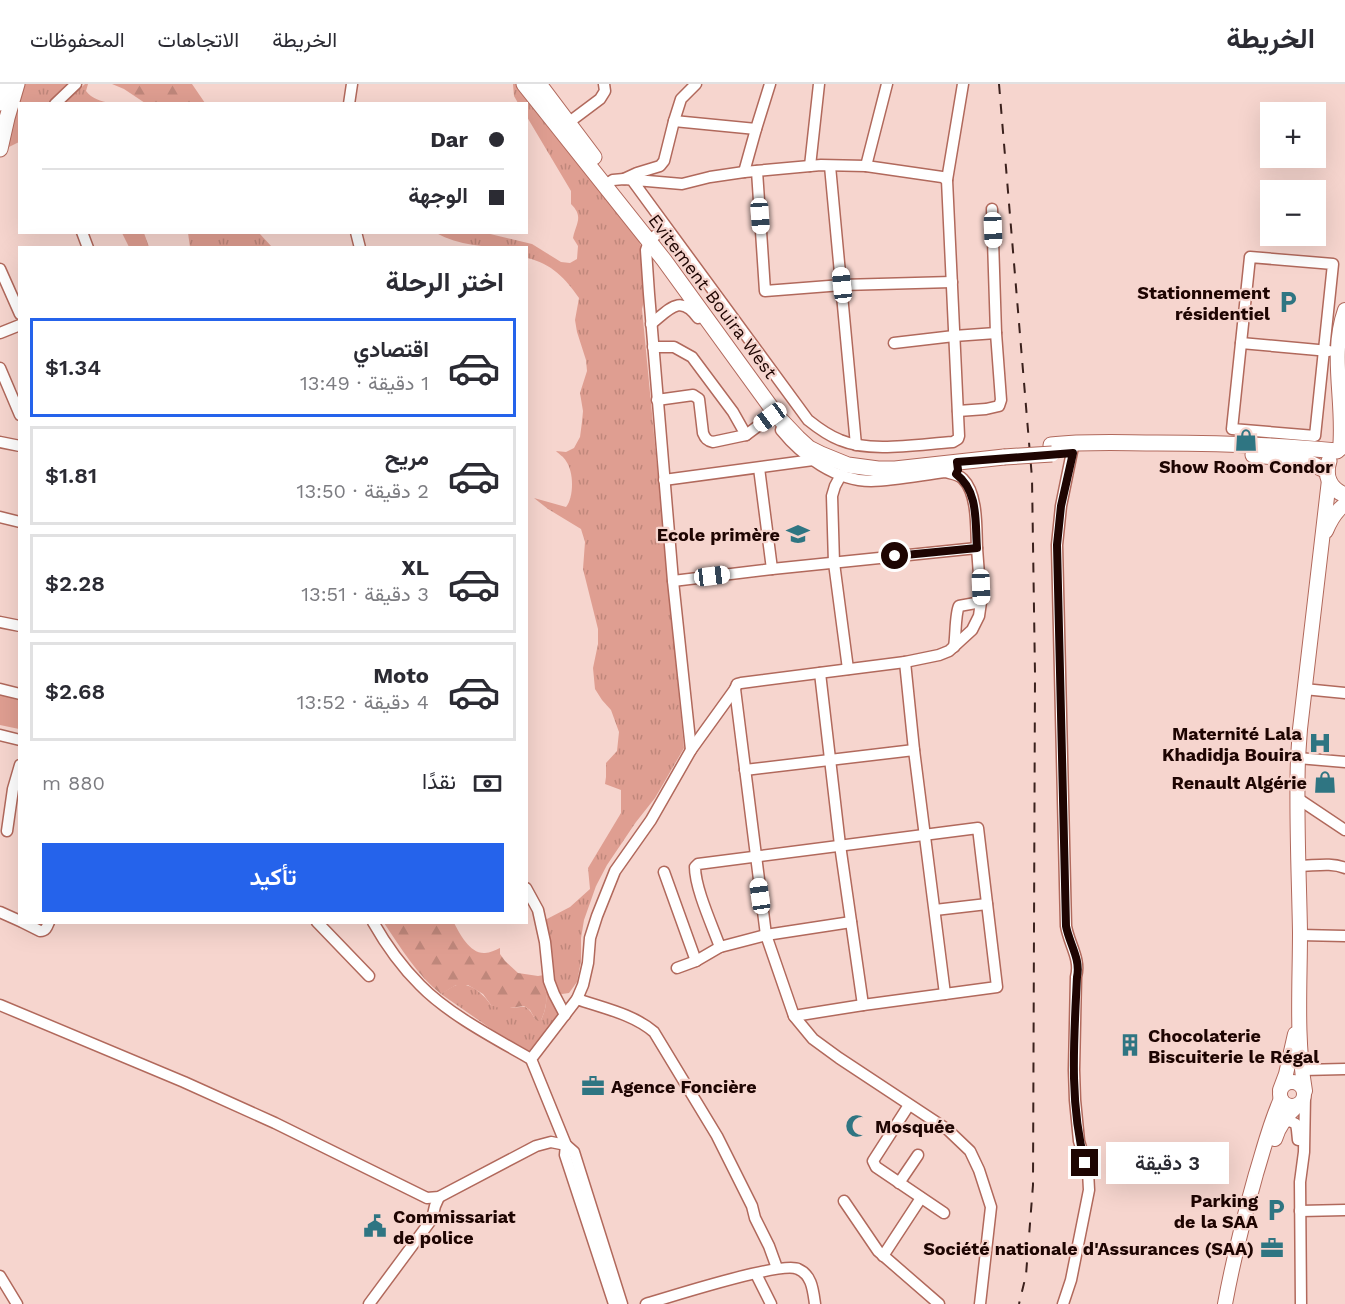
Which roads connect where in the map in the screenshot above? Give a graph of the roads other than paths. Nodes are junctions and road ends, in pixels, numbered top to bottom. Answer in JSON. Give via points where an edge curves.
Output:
{"nodes":[{"id":1,"x":5,"y":84,"type":"edge"},
{"id":2,"x":17,"y":84,"type":"edge"},
{"id":3,"x":76,"y":84,"type":"edge"},
{"id":4,"x":352,"y":84,"type":"edge"},
{"id":5,"x":524,"y":84,"type":"edge"},
{"id":6,"x":539,"y":84,"type":"edge"},
{"id":7,"x":604,"y":84,"type":"edge"},
{"id":8,"x":696,"y":84,"type":"edge"},
{"id":9,"x":770,"y":84,"type":"edge"},
{"id":10,"x":819,"y":84,"type":"edge"},
{"id":11,"x":887,"y":84,"type":"edge"},
{"id":12,"x":963,"y":84,"type":"edge"},
{"id":13,"x":57,"y":102,"type":"edge"},
{"id":14,"x":350,"y":102,"type":"edge"},
{"id":15,"x":0,"y":103,"type":"edge"},
{"id":16,"x":674,"y":121,"type":"junction"},
{"id":17,"x":568,"y":123,"type":"junction"},
{"id":18,"x":756,"y":129,"type":"junction"},
{"id":19,"x":0,"y":149,"type":"edge"},
{"id":20,"x":810,"y":166,"type":"junction"},
{"id":21,"x":830,"y":166,"type":"junction"},
{"id":22,"x":866,"y":166,"type":"junction"},
{"id":23,"x":757,"y":171,"type":"junction"},
{"id":24,"x":744,"y":172,"type":"junction"},
{"id":25,"x":947,"y":180,"type":"junction"},
{"id":26,"x":618,"y":181,"type":"junction"},
{"id":27,"x":992,"y":209,"type":"dead end"},
{"id":28,"x":652,"y":238,"type":"junction"},
{"id":29,"x":668,"y":257,"type":"junction"},
{"id":30,"x":648,"y":264,"type":"junction"},
{"id":31,"x":0,"y":269,"type":"edge"},
{"id":32,"x":952,"y":282,"type":"junction"},
{"id":33,"x":842,"y":285,"type":"junction"},
{"id":34,"x":18,"y":310,"type":"edge"},
{"id":35,"x":1345,"y":310,"type":"edge"},
{"id":36,"x":651,"y":324,"type":"junction"},
{"id":37,"x":18,"y":326,"type":"edge"},
{"id":38,"x":0,"y":333,"type":"edge"},
{"id":39,"x":996,"y":333,"type":"junction"},
{"id":40,"x":954,"y":336,"type":"junction"},
{"id":41,"x":894,"y":343,"type":"dead end"},
{"id":42,"x":1241,"y":343,"type":"junction"},
{"id":43,"x":653,"y":347,"type":"junction"},
{"id":44,"x":1324,"y":351,"type":"junction"},
{"id":45,"x":1339,"y":352,"type":"junction"},
{"id":46,"x":0,"y":368,"type":"edge"},
{"id":47,"x":657,"y":400,"type":"junction"},
{"id":48,"x":17,"y":403,"type":"edge"},
{"id":49,"x":958,"y":411,"type":"junction"},
{"id":50,"x":770,"y":417,"type":"junction"},
{"id":51,"x":746,"y":435,"type":"junction"},
{"id":52,"x":0,"y":442,"type":"edge"},
{"id":53,"x":1316,"y":442,"type":"junction"},
{"id":54,"x":856,"y":445,"type":"junction"},
{"id":55,"x":18,"y":446,"type":"edge"},
{"id":56,"x":1074,"y":447,"type":"junction"},
{"id":57,"x":1341,"y":449,"type":"edge"},
{"id":58,"x":1004,"y":453,"type":"junction"},
{"id":59,"x":813,"y":460,"type":"junction"},
{"id":60,"x":759,"y":468,"type":"junction"},
{"id":61,"x":957,"y":468,"type":"junction"},
{"id":62,"x":841,"y":475,"type":"junction"},
{"id":63,"x":1328,"y":476,"type":"junction"},
{"id":64,"x":664,"y":480,"type":"junction"},
{"id":65,"x":1345,"y":497,"type":"edge"},
{"id":66,"x":0,"y":517,"type":"edge"},
{"id":67,"x":1345,"y":517,"type":"edge"},
{"id":68,"x":18,"y":522,"type":"edge"},
{"id":69,"x":1326,"y":530,"type":"junction"},
{"id":70,"x":977,"y":548,"type":"junction"},
{"id":71,"x":1321,"y":548,"type":"junction"},
{"id":72,"x":834,"y":562,"type":"junction"},
{"id":73,"x":772,"y":569,"type":"junction"},
{"id":74,"x":673,"y":581,"type":"junction"},
{"id":75,"x":981,"y":602,"type":"junction"},
{"id":76,"x":0,"y":622,"type":"edge"},
{"id":77,"x":18,"y":626,"type":"edge"},
{"id":78,"x":954,"y":647,"type":"junction"},
{"id":79,"x":905,"y":662,"type":"junction"},
{"id":80,"x":848,"y":669,"type":"junction"},
{"id":81,"x":820,"y":673,"type":"junction"},
{"id":82,"x":0,"y":689,"type":"edge"},
{"id":83,"x":735,"y":689,"type":"junction"},
{"id":84,"x":1304,"y":689,"type":"junction"},
{"id":85,"x":1345,"y":693,"type":"edge"},
{"id":86,"x":18,"y":694,"type":"edge"},
{"id":87,"x":0,"y":735,"type":"edge"},
{"id":88,"x":18,"y":740,"type":"edge"},
{"id":89,"x":691,"y":750,"type":"junction"},
{"id":90,"x":914,"y":750,"type":"junction"},
{"id":91,"x":1298,"y":758,"type":"junction"},
{"id":92,"x":830,"y":759,"type":"junction"},
{"id":93,"x":1345,"y":762,"type":"edge"},
{"id":94,"x":745,"y":770,"type":"junction"},
{"id":95,"x":18,"y":772,"type":"edge"},
{"id":96,"x":1298,"y":798,"type":"junction"},
{"id":97,"x":4,"y":830,"type":"edge"},
{"id":98,"x":1345,"y":830,"type":"edge"},
{"id":99,"x":925,"y":835,"type":"junction"},
{"id":100,"x":840,"y":846,"type":"junction"},
{"id":101,"x":755,"y":857,"type":"junction"},
{"id":102,"x":1299,"y":866,"type":"junction"},
{"id":103,"x":1345,"y":868,"type":"edge"},
{"id":104,"x":664,"y":872,"type":"dead end"},
{"id":105,"x":528,"y":892,"type":"edge"},
{"id":106,"x":987,"y":904,"type":"junction"},
{"id":107,"x":934,"y":910,"type":"junction"},
{"id":108,"x":0,"y":912,"type":"edge"},
{"id":109,"x":18,"y":921,"type":"edge"},
{"id":110,"x":851,"y":922,"type":"junction"},
{"id":111,"x":25,"y":924,"type":"edge"},
{"id":112,"x":48,"y":924,"type":"edge"},
{"id":113,"x":319,"y":924,"type":"edge"},
{"id":114,"x":374,"y":924,"type":"edge"},
{"id":115,"x":766,"y":935,"type":"junction"},
{"id":116,"x":1300,"y":935,"type":"junction"},
{"id":117,"x":1345,"y":936,"type":"edge"},
{"id":118,"x":720,"y":946,"type":"junction"},
{"id":119,"x":696,"y":961,"type":"junction"},
{"id":120,"x":677,"y":968,"type":"dead end"},
{"id":121,"x":369,"y":976,"type":"dead end"},
{"id":122,"x":945,"y":994,"type":"junction"},
{"id":123,"x":577,"y":999,"type":"junction"},
{"id":124,"x":0,"y":1005,"type":"edge"},
{"id":125,"x":864,"y":1005,"type":"junction"},
{"id":126,"x":565,"y":1015,"type":"junction"},
{"id":127,"x":794,"y":1016,"type":"junction"},
{"id":128,"x":1299,"y":1020,"type":"junction"},
{"id":129,"x":531,"y":1059,"type":"junction"},
{"id":130,"x":1345,"y":1069,"type":"edge"},
{"id":131,"x":1302,"y":1070,"type":"junction"},
{"id":132,"x":1292,"y":1103,"type":"junction"},
{"id":133,"x":909,"y":1105,"type":"junction"},
{"id":134,"x":566,"y":1145,"type":"junction"},
{"id":135,"x":918,"y":1155,"type":"dead end"},
{"id":136,"x":1300,"y":1182,"type":"junction"},
{"id":137,"x":899,"y":1183,"type":"junction"},
{"id":138,"x":439,"y":1197,"type":"junction"},
{"id":139,"x":921,"y":1198,"type":"junction"},
{"id":140,"x":844,"y":1201,"type":"dead end"},
{"id":141,"x":1345,"y":1210,"type":"edge"},
{"id":142,"x":1300,"y":1211,"type":"junction"},
{"id":143,"x":944,"y":1213,"type":"dead end"},
{"id":144,"x":883,"y":1256,"type":"junction"},
{"id":145,"x":777,"y":1269,"type":"junction"},
{"id":146,"x":756,"y":1274,"type":"junction"},
{"id":147,"x":0,"y":1276,"type":"edge"},
{"id":148,"x":17,"y":1304,"type":"edge"},
{"id":149,"x":369,"y":1304,"type":"edge"},
{"id":150,"x":614,"y":1304,"type":"edge"},
{"id":151,"x":622,"y":1304,"type":"edge"},
{"id":152,"x":646,"y":1304,"type":"edge"},
{"id":153,"x":771,"y":1304,"type":"edge"},
{"id":154,"x":815,"y":1304,"type":"edge"},
{"id":155,"x":939,"y":1304,"type":"edge"},
{"id":156,"x":980,"y":1304,"type":"edge"},
{"id":157,"x":1063,"y":1304,"type":"edge"},
{"id":158,"x":1225,"y":1304,"type":"edge"},
{"id":159,"x":1234,"y":1304,"type":"edge"},
{"id":160,"x":1300,"y":1304,"type":"edge"}],
"edges":[{"from":1,"to":15,"type":"highway"},
{"from":2,"to":19,"type":"highway"},
{"from":3,"to":13,"type":"street"},
{"from":4,"to":14,"type":"street"},
{"from":5,"to":26,"type":"highway","name":"Evitement Bouira West"},
{"from":6,"to":17,"type":"highway","name":"Evitement Bouira West"},
{"from":7,"to":17,"type":"street","via":[[600,99]]},
{"from":8,"to":16,"type":"street","via":[[681,99]]},
{"from":9,"to":18,"type":"street"},
{"from":10,"to":20,"type":"street"},
{"from":11,"to":22,"type":"street"},
{"from":12,"to":25,"type":"street"},
{"from":16,"to":18,"type":"street"},
{"from":16,"to":26,"type":"street","via":[[660,166]]},
{"from":17,"to":26,"type":"highway","name":"Evitement Bouira West"},
{"from":18,"to":24,"type":"street"},
{"from":20,"to":21,"type":"street"},
{"from":20,"to":23,"type":"street"},
{"from":21,"to":22,"type":"street"},
{"from":21,"to":33,"type":"street"},
{"from":22,"to":25,"type":"street"},
{"from":23,"to":24,"type":"street"},
{"from":23,"to":33,"type":"street","via":[[765,291]]},
{"from":24,"to":26,"type":"street","via":[[682,184]]},
{"from":25,"to":32,"type":"street"},
{"from":26,"to":28,"type":"highway","name":"Evitement Bouira West"},
{"from":26,"to":54,"type":"street","via":[[808,420],[824,433]]},
{"from":27,"to":39,"type":"street"},
{"from":28,"to":29,"type":"highway","name":"Evitement Bouira West"},
{"from":28,"to":30,"type":"street","via":[[646,250]]},
{"from":29,"to":30,"type":"street"},
{"from":29,"to":58,"type":"highway","name":"Evitement Bouira West","via":[[784,408],[812,437],[832,449],[865,459]]},
{"from":29,"to":61,"type":"highway","name":"Evitement Bouira West","via":[[778,417],[809,448],[865,468]]},
{"from":30,"to":36,"type":"street"},
{"from":31,"to":34,"type":"street"},
{"from":32,"to":33,"type":"street"},
{"from":32,"to":40,"type":"street"},
{"from":33,"to":54,"type":"street"},
{"from":35,"to":45,"type":"main road"},
{"from":36,"to":43,"type":"street"},
{"from":36,"to":50,"type":"street","via":[[678,305],[692,309]]},
{"from":37,"to":38,"type":"street"},
{"from":39,"to":40,"type":"street"},
{"from":39,"to":49,"type":"street","via":[[999,406]]},
{"from":40,"to":41,"type":"street"},
{"from":40,"to":49,"type":"street"},
{"from":42,"to":44,"type":"street"},
{"from":42,"to":44,"type":"street","via":[[1250,257],[1333,264]]},
{"from":42,"to":53,"type":"street","via":[[1232,429]]},
{"from":43,"to":47,"type":"street"},
{"from":43,"to":51,"type":"street","via":[[674,347],[692,357]]},
{"from":44,"to":45,"type":"street"},
{"from":44,"to":53,"type":"street"},
{"from":45,"to":57,"type":"main road"},
{"from":46,"to":48,"type":"street"},
{"from":47,"to":51,"type":"street","via":[[696,396],[703,433],[709,442]]},
{"from":47,"to":64,"type":"street"},
{"from":49,"to":54,"type":"street","via":[[959,436],[953,442]]},
{"from":50,"to":51,"type":"street"},
{"from":50,"to":59,"type":"street"},
{"from":52,"to":55,"type":"street"},
{"from":53,"to":56,"type":"highway"},
{"from":53,"to":57,"type":"highway"},
{"from":56,"to":58,"type":"highway","name":"Evitement Bouira West","bridge":true},
{"from":56,"to":63,"type":"highway","via":[[1266,455],[1308,462]]},
{"from":56,"to":157,"type":"street","via":[[1058,535],[1058,611],[1066,926],[1078,970],[1075,1101],[1079,1141],[1089,1180]]},
{"from":57,"to":63,"type":"highway","via":[[1330,460]]},
{"from":58,"to":61,"type":"highway","name":"Evitement Bouira West"},
{"from":59,"to":60,"type":"street"},
{"from":59,"to":62,"type":"street"},
{"from":60,"to":64,"type":"street"},
{"from":60,"to":73,"type":"street"},
{"from":61,"to":62,"type":"street","via":[[871,481]]},
{"from":61,"to":70,"type":"street","via":[[973,500]]},
{"from":62,"to":72,"type":"street","via":[[832,496]]},
{"from":63,"to":65,"type":"highway"},
{"from":63,"to":71,"type":"main road"},
{"from":64,"to":74,"type":"street"},
{"from":65,"to":69,"type":"main road"},
{"from":66,"to":68,"type":"street"},
{"from":67,"to":69,"type":"main road"},
{"from":69,"to":71,"type":"main road"},
{"from":70,"to":72,"type":"street"},
{"from":70,"to":75,"type":"street"},
{"from":71,"to":84,"type":"main road"},
{"from":72,"to":73,"type":"street"},
{"from":72,"to":80,"type":"street"},
{"from":73,"to":74,"type":"street"},
{"from":74,"to":89,"type":"street"},
{"from":75,"to":78,"type":"street","via":[[972,630]]},
{"from":75,"to":78,"type":"street","via":[[957,609]]},
{"from":76,"to":77,"type":"street"},
{"from":78,"to":79,"type":"street","via":[[939,655]]},
{"from":79,"to":80,"type":"street"},
{"from":79,"to":90,"type":"street"},
{"from":80,"to":81,"type":"street"},
{"from":81,"to":83,"type":"street","via":[[741,683]]},
{"from":81,"to":92,"type":"street"},
{"from":82,"to":86,"type":"street"},
{"from":83,"to":89,"type":"street"},
{"from":83,"to":94,"type":"street"},
{"from":84,"to":85,"type":"street"},
{"from":84,"to":91,"type":"main road"},
{"from":87,"to":88,"type":"street"},
{"from":89,"to":123,"type":"street","via":[[606,890],[590,938],[588,963]]},
{"from":90,"to":92,"type":"street"},
{"from":90,"to":99,"type":"street"},
{"from":91,"to":93,"type":"street"},
{"from":91,"to":96,"type":"main road"},
{"from":92,"to":94,"type":"street"},
{"from":92,"to":100,"type":"street"},
{"from":94,"to":101,"type":"street"},
{"from":95,"to":97,"type":"street"},
{"from":96,"to":98,"type":"street"},
{"from":96,"to":102,"type":"main road"},
{"from":99,"to":100,"type":"street"},
{"from":99,"to":106,"type":"street","via":[[978,828]]},
{"from":99,"to":107,"type":"street"},
{"from":100,"to":101,"type":"street"},
{"from":100,"to":110,"type":"street"},
{"from":101,"to":115,"type":"street"},
{"from":101,"to":118,"type":"street","via":[[695,867]]},
{"from":102,"to":103,"type":"street"},
{"from":102,"to":116,"type":"main road"},
{"from":104,"to":119,"type":"street"},
{"from":105,"to":126,"type":"street","via":[[538,910],[549,981]]},
{"from":106,"to":107,"type":"street"},
{"from":106,"to":122,"type":"street","via":[[997,987]]},
{"from":107,"to":122,"type":"street"},
{"from":108,"to":109,"type":"street"},
{"from":110,"to":115,"type":"street"},
{"from":110,"to":125,"type":"street"},
{"from":111,"to":112,"type":"street","via":[[43,931]]},
{"from":113,"to":121,"type":"street"},
{"from":114,"to":129,"type":"street","via":[[403,967],[422,987],[464,1019]]},
{"from":115,"to":118,"type":"street"},
{"from":115,"to":127,"type":"street"},
{"from":116,"to":117,"type":"street"},
{"from":116,"to":128,"type":"main road"},
{"from":118,"to":119,"type":"street"},
{"from":119,"to":120,"type":"street"},
{"from":122,"to":125,"type":"street"},
{"from":123,"to":126,"type":"street"},
{"from":123,"to":145,"type":"street","via":[[645,1024],[654,1032],[717,1136],[752,1206]]},
{"from":124,"to":138,"type":"street","via":[[261,1116],[417,1194]]},
{"from":125,"to":127,"type":"street"},
{"from":126,"to":129,"type":"street"},
{"from":127,"to":133,"type":"street","via":[[813,1039]]},
{"from":128,"to":131,"type":"main road"},
{"from":128,"to":132,"type":"main road","via":[[1286,1074]]},
{"from":129,"to":134,"type":"street"},
{"from":130,"to":131,"type":"street"},
{"from":131,"to":132,"type":"main road"},
{"from":132,"to":136,"type":"street","via":[[1298,1130]]},
{"from":132,"to":136,"type":"street","via":[[1304,1152]]},
{"from":132,"to":158,"type":"main road","via":[[1274,1113],[1247,1205]]},
{"from":132,"to":159,"type":"main road","via":[[1279,1126],[1249,1232]]},
{"from":133,"to":137,"type":"street","via":[[873,1161]]},
{"from":133,"to":156,"type":"street","via":[[948,1130],[970,1151],[988,1195],[991,1207]]},
{"from":134,"to":138,"type":"street","via":[[551,1142],[536,1146]]},
{"from":134,"to":150,"type":"street","via":[[565,1155]]},
{"from":134,"to":151,"type":"street","via":[[574,1152]]},
{"from":135,"to":137,"type":"street"},
{"from":136,"to":142,"type":"street"},
{"from":137,"to":139,"type":"street"},
{"from":138,"to":149,"type":"street","via":[[432,1219]]},
{"from":139,"to":143,"type":"street"},
{"from":139,"to":144,"type":"street"},
{"from":140,"to":144,"type":"street"},
{"from":141,"to":142,"type":"street"},
{"from":142,"to":160,"type":"street"},
{"from":144,"to":155,"type":"street"},
{"from":145,"to":146,"type":"street"},
{"from":145,"to":154,"type":"street","via":[[791,1267],[806,1274],[813,1285]]},
{"from":146,"to":152,"type":"street"},
{"from":146,"to":153,"type":"street"},
{"from":147,"to":148,"type":"street"}]}
